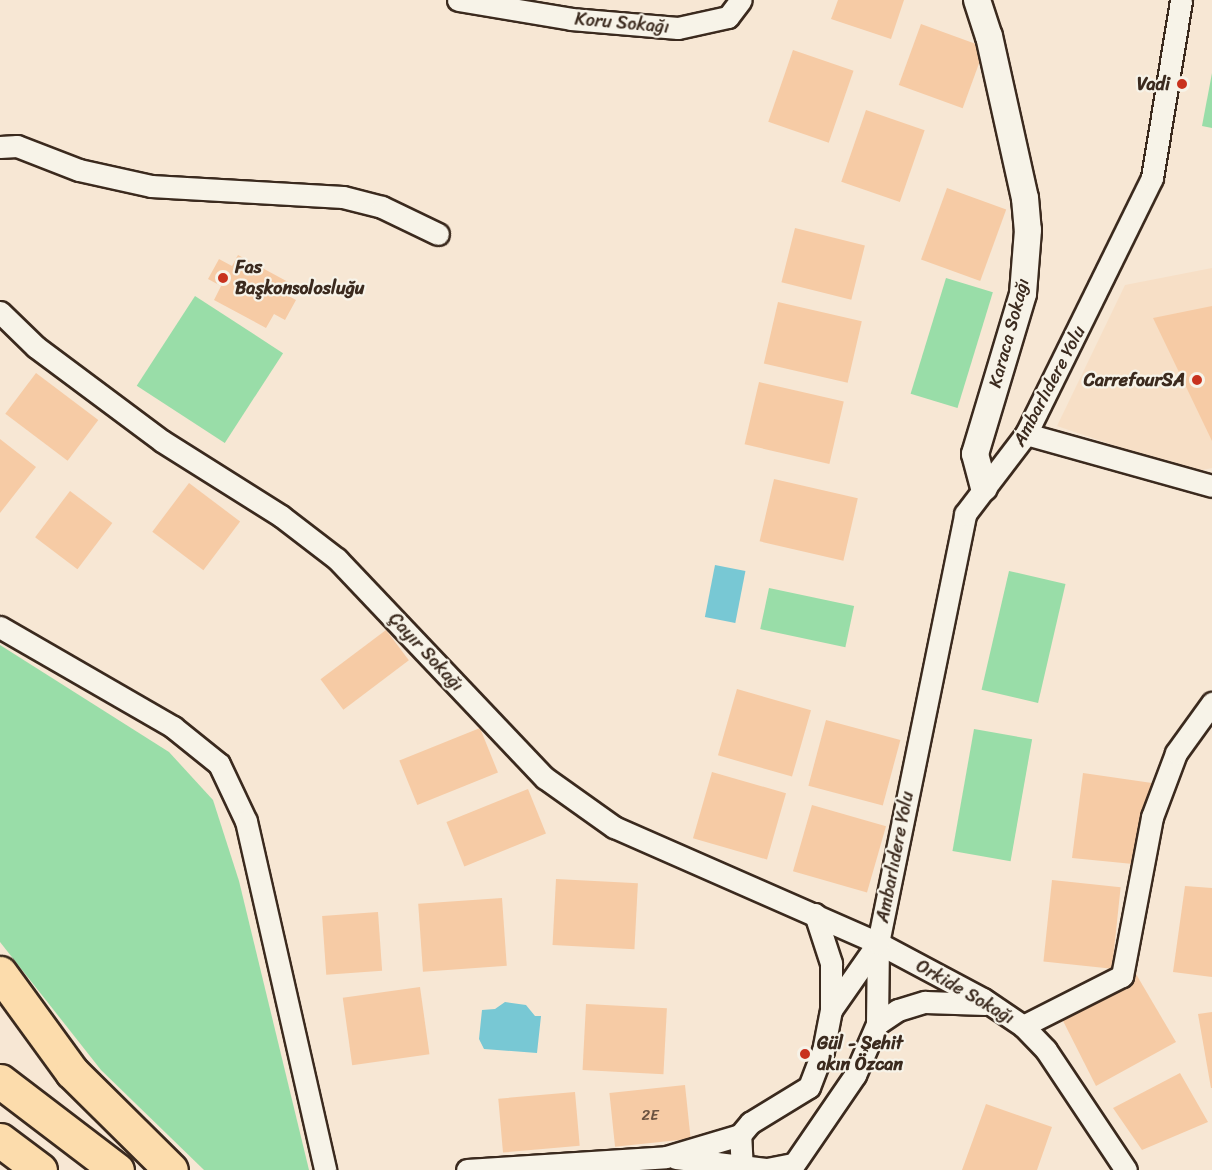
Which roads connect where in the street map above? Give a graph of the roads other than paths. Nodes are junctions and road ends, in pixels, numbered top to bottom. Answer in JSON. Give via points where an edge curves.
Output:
{"nodes":[{"id":1,"x":458,"y":0,"type":"edge"},
{"id":2,"x":741,"y":0,"type":"edge"},
{"id":3,"x":977,"y":0,"type":"edge"},
{"id":4,"x":1181,"y":0,"type":"edge"},
{"id":5,"x":0,"y":147,"type":"edge"},
{"id":6,"x":438,"y":234,"type":"dead end"},
{"id":7,"x":0,"y":312,"type":"edge"},
{"id":8,"x":1026,"y":434,"type":"junction"},
{"id":9,"x":1212,"y":486,"type":"edge"},
{"id":10,"x":984,"y":488,"type":"junction"},
{"id":11,"x":0,"y":627,"type":"edge"},
{"id":12,"x":1212,"y":703,"type":"edge"},
{"id":13,"x":815,"y":914,"type":"junction"},
{"id":14,"x":878,"y":943,"type":"junction"},
{"id":15,"x":0,"y":973,"type":"edge"},
{"id":16,"x":991,"y":1004,"type":"junction"},
{"id":17,"x":831,"y":1010,"type":"junction"},
{"id":18,"x":877,"y":1024,"type":"junction"},
{"id":19,"x":1023,"y":1026,"type":"junction"},
{"id":20,"x":0,"y":1081,"type":"edge"},
{"id":21,"x":741,"y":1135,"type":"junction"},
{"id":22,"x":0,"y":1140,"type":"edge"},
{"id":23,"x":666,"y":1157,"type":"junction"},
{"id":24,"x":742,"y":1167,"type":"edge"},
{"id":25,"x":791,"y":1167,"type":"edge"},
{"id":26,"x":555,"y":1168,"type":"edge"},
{"id":27,"x":40,"y":1170,"type":"edge"},
{"id":28,"x":117,"y":1170,"type":"edge"},
{"id":29,"x":171,"y":1170,"type":"edge"},
{"id":30,"x":325,"y":1170,"type":"edge"},
{"id":31,"x":467,"y":1170,"type":"edge"},
{"id":32,"x":1126,"y":1170,"type":"edge"}],
"edges":[{"from":1,"to":2,"type":"street","name":"Koru Sokağı","via":[[571,19],[678,28],[728,16]]},
{"from":3,"to":10,"type":"street","name":"Karaca Sokağı","via":[[989,36],[1021,179],[1028,230],[1023,294],[975,454]]},
{"from":4,"to":8,"type":"street","name":"Ambarlıdere Yolu","via":[[1152,178]]},
{"from":5,"to":6,"type":"street","via":[[17,146],[79,170],[151,186],[343,197],[382,207]]},
{"from":7,"to":13,"type":"street","name":"Çayır Sokağı","via":[[36,347],[162,441],[281,516],[337,559],[545,778],[614,827]]},
{"from":8,"to":9,"type":"street"},
{"from":8,"to":10,"type":"street","name":"Ambarlıdere Yolu"},
{"from":10,"to":14,"type":"street","name":"Ambarlıdere Yolu","via":[[965,514]]},
{"from":11,"to":30,"type":"street","via":[[173,727],[219,764],[246,821]]},
{"from":12,"to":19,"type":"street","via":[[1176,753],[1152,817],[1122,976]]},
{"from":13,"to":14,"type":"street","name":"Çayır Sokağı"},
{"from":13,"to":17,"type":"street","via":[[831,963]]},
{"from":14,"to":16,"type":"street","name":"Orkide Sokağı"},
{"from":14,"to":17,"type":"street","name":"Ambarlıdere Yolu"},
{"from":14,"to":18,"type":"street","name":"Ambarlıdere Yolu"},
{"from":15,"to":29,"type":"highway","via":[[72,1072]]},
{"from":16,"to":18,"type":"street","via":[[925,1002],[898,1010]]},
{"from":16,"to":19,"type":"street","name":"Orkide Sokağı"},
{"from":17,"to":21,"type":"street","name":"Ambarlıdere Yolu","via":[[823,1051],[809,1087],[750,1123]]},
{"from":18,"to":25,"type":"street","name":"Ambarlıdere Yolu","via":[[855,1075]]},
{"from":19,"to":32,"type":"street","name":"Orkide Sokağı","via":[[1047,1050]]},
{"from":20,"to":28,"type":"highway"},
{"from":21,"to":23,"type":"street"},
{"from":21,"to":24,"type":"street"},
{"from":22,"to":27,"type":"highway"},
{"from":23,"to":24,"type":"street","name":"Ambarlıdere Yolu"},
{"from":23,"to":26,"type":"street"},
{"from":24,"to":25,"type":"street","name":"Ambarlıdere Yolu"},
{"from":26,"to":31,"type":"street"}]}
